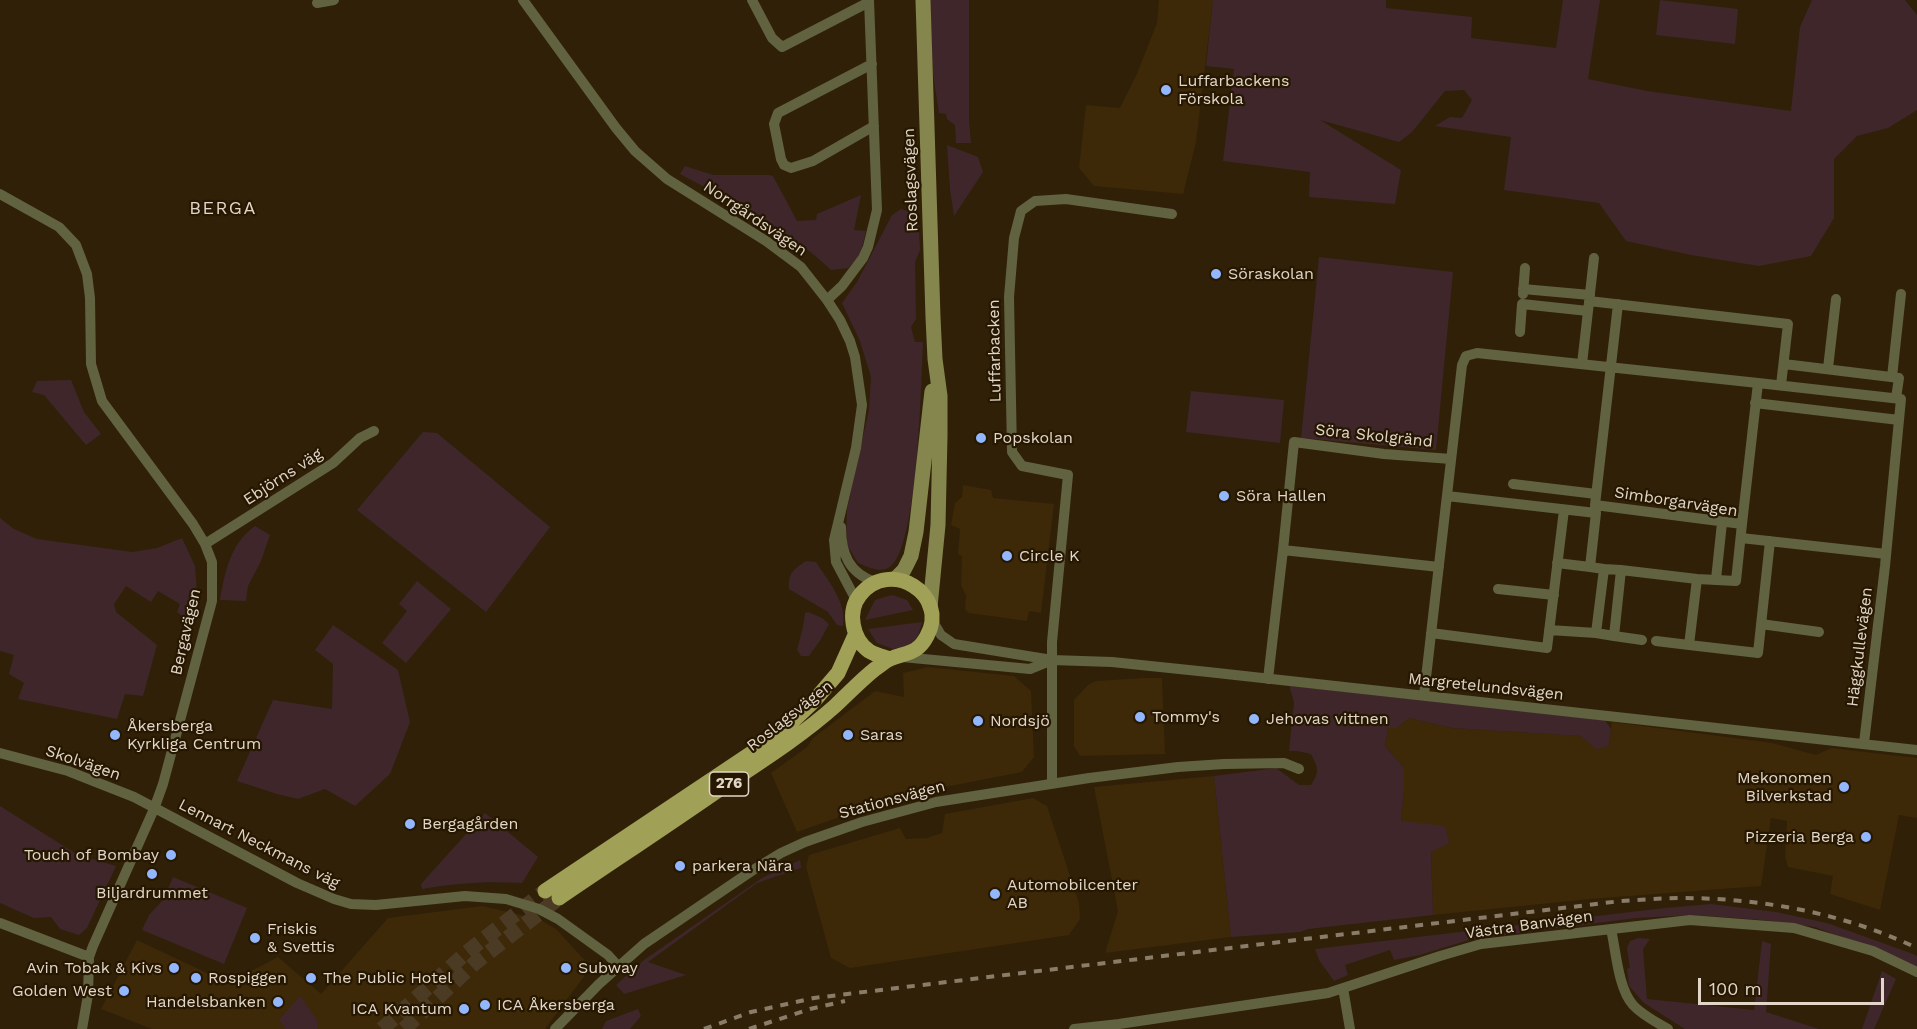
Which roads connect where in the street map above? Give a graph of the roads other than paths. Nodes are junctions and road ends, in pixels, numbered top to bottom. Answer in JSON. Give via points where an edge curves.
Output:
{"nodes":[{"id":1,"x":334,"y":0,"type":"edge"},
{"id":2,"x":523,"y":0,"type":"edge"},
{"id":3,"x":752,"y":0,"type":"edge"},
{"id":4,"x":922,"y":0,"type":"edge"},
{"id":5,"x":869,"y":1,"type":"edge"},
{"id":6,"x":316,"y":3,"type":"dead end"},
{"id":7,"x":872,"y":64,"type":"junction"},
{"id":8,"x":874,"y":126,"type":"junction"},
{"id":9,"x":0,"y":194,"type":"edge"},
{"id":10,"x":1172,"y":214,"type":"dead end"},
{"id":11,"x":1594,"y":258,"type":"dead end"},
{"id":12,"x":1525,"y":268,"type":"dead end"},
{"id":13,"x":1523,"y":289,"type":"junction"},
{"id":14,"x":1902,"y":294,"type":"dead end"},
{"id":15,"x":1836,"y":299,"type":"dead end"},
{"id":16,"x":827,"y":300,"type":"junction"},
{"id":17,"x":1589,"y":302,"type":"junction"},
{"id":18,"x":1522,"y":304,"type":"junction"},
{"id":19,"x":1618,"y":304,"type":"junction"},
{"id":20,"x":1520,"y":332,"type":"dead end"},
{"id":21,"x":935,"y":358,"type":"junction"},
{"id":22,"x":1582,"y":364,"type":"junction"},
{"id":23,"x":1784,"y":364,"type":"junction"},
{"id":24,"x":1611,"y":368,"type":"junction"},
{"id":25,"x":1828,"y":368,"type":"junction"},
{"id":26,"x":1892,"y":377,"type":"junction"},
{"id":27,"x":1758,"y":383,"type":"junction"},
{"id":28,"x":1781,"y":385,"type":"junction"},
{"id":29,"x":1896,"y":398,"type":"junction"},
{"id":30,"x":1755,"y":403,"type":"junction"},
{"id":31,"x":1899,"y":420,"type":"junction"},
{"id":32,"x":374,"y":431,"type":"dead end"},
{"id":33,"x":1451,"y":459,"type":"junction"},
{"id":34,"x":1513,"y":484,"type":"dead end"},
{"id":35,"x":1447,"y":496,"type":"junction"},
{"id":36,"x":1596,"y":504,"type":"junction"},
{"id":37,"x":841,"y":509,"type":"junction"},
{"id":38,"x":1564,"y":510,"type":"junction"},
{"id":39,"x":1722,"y":523,"type":"junction"},
{"id":40,"x":1742,"y":524,"type":"junction"},
{"id":41,"x":1741,"y":538,"type":"junction"},
{"id":42,"x":1770,"y":541,"type":"junction"},
{"id":43,"x":205,"y":544,"type":"junction"},
{"id":44,"x":1283,"y":550,"type":"junction"},
{"id":45,"x":1886,"y":554,"type":"junction"},
{"id":46,"x":1557,"y":563,"type":"junction"},
{"id":47,"x":1439,"y":567,"type":"junction"},
{"id":48,"x":1590,"y":567,"type":"junction"},
{"id":49,"x":1604,"y":569,"type":"junction"},
{"id":50,"x":1621,"y":570,"type":"junction"},
{"id":51,"x":895,"y":579,"type":"junction"},
{"id":52,"x":1697,"y":579,"type":"junction"},
{"id":53,"x":1716,"y":579,"type":"junction"},
{"id":54,"x":875,"y":582,"type":"junction"},
{"id":55,"x":1498,"y":589,"type":"dead end"},
{"id":56,"x":1554,"y":595,"type":"junction"},
{"id":57,"x":856,"y":600,"type":"junction"},
{"id":58,"x":931,"y":614,"type":"junction"},
{"id":59,"x":1761,"y":624,"type":"junction"},
{"id":60,"x":1550,"y":630,"type":"junction"},
{"id":61,"x":1819,"y":632,"type":"dead end"},
{"id":62,"x":1431,"y":633,"type":"junction"},
{"id":63,"x":1596,"y":633,"type":"junction"},
{"id":64,"x":855,"y":635,"type":"junction"},
{"id":65,"x":1614,"y":636,"type":"junction"},
{"id":66,"x":1642,"y":640,"type":"dead end"},
{"id":67,"x":1656,"y":641,"type":"dead end"},
{"id":68,"x":1689,"y":645,"type":"junction"},
{"id":69,"x":895,"y":658,"type":"junction"},
{"id":70,"x":1052,"y":660,"type":"junction"},
{"id":71,"x":1268,"y":679,"type":"junction"},
{"id":72,"x":1424,"y":695,"type":"junction"},
{"id":73,"x":1864,"y":744,"type":"junction"},
{"id":74,"x":1917,"y":750,"type":"edge"},
{"id":75,"x":0,"y":753,"type":"edge"},
{"id":76,"x":1299,"y":769,"type":"dead end"},
{"id":77,"x":1052,"y":784,"type":"junction"},
{"id":78,"x":154,"y":809,"type":"junction"},
{"id":79,"x":0,"y":923,"type":"edge"},
{"id":80,"x":1611,"y":929,"type":"junction"},
{"id":81,"x":89,"y":957,"type":"junction"},
{"id":82,"x":618,"y":966,"type":"junction"},
{"id":83,"x":1917,"y":972,"type":"edge"},
{"id":84,"x":1343,"y":988,"type":"junction"},
{"id":85,"x":82,"y":1029,"type":"edge"},
{"id":86,"x":555,"y":1029,"type":"edge"},
{"id":87,"x":1074,"y":1029,"type":"edge"},
{"id":88,"x":1350,"y":1029,"type":"edge"},
{"id":89,"x":1668,"y":1029,"type":"edge"}],
"edges":[{"from":1,"to":6,"type":"street"},
{"from":2,"to":16,"type":"street","name":"Norrgårdsvägen","via":[[635,152],[667,180],[801,267]]},
{"from":3,"to":5,"type":"street","via":[[772,38],[782,47]]},
{"from":4,"to":21,"type":"main road","name":"Roslagsvägen","number":"276"},
{"from":5,"to":7,"type":"street"},
{"from":7,"to":8,"type":"street"},
{"from":7,"to":8,"type":"street","via":[[778,113],[774,124],[781,159],[792,168]]},
{"from":8,"to":16,"type":"street","via":[[877,210],[868,247],[856,270]]},
{"from":9,"to":43,"type":"street","name":"Bergavägen","via":[[59,227],[76,245],[87,274],[91,364],[102,401]]},
{"from":10,"to":70,"type":"street","name":"Luffarbacken","via":[[1066,199],[1035,201],[1021,211],[1014,238],[1009,297],[1012,452],[1022,466],[1068,475]]},
{"from":11,"to":17,"type":"street"},
{"from":12,"to":13,"type":"street"},
{"from":13,"to":17,"type":"street"},
{"from":13,"to":18,"type":"street"},
{"from":14,"to":26,"type":"street","name":"Häggkullevägen"},
{"from":15,"to":25,"type":"street"},
{"from":16,"to":37,"type":"street","name":"Norrgårdsvägen","via":[[850,341],[862,405]]},
{"from":17,"to":18,"type":"street"},
{"from":17,"to":19,"type":"street"},
{"from":17,"to":22,"type":"street"},
{"from":18,"to":20,"type":"street"},
{"from":19,"to":23,"type":"street","via":[[1788,324]]},
{"from":19,"to":24,"type":"street","name":"Simborgarvägen"},
{"from":21,"to":51,"type":"main road","name":"Roslagsvägen","number":"276","via":[[916,532],[911,556]]},
{"from":21,"to":58,"type":"main road","name":"Roslagsvägen","number":"276","via":[[940,396],[939,525]]},
{"from":22,"to":24,"type":"street"},
{"from":22,"to":33,"type":"street","via":[[1477,353],[1466,356]]},
{"from":23,"to":25,"type":"street"},
{"from":23,"to":28,"type":"street"},
{"from":24,"to":27,"type":"street"},
{"from":24,"to":36,"type":"street","name":"Simborgarvägen"},
{"from":25,"to":26,"type":"street"},
{"from":26,"to":29,"type":"street","name":"Häggkullevägen","via":[[1899,378]]},
{"from":27,"to":28,"type":"street"},
{"from":27,"to":30,"type":"street"},
{"from":28,"to":29,"type":"street"},
{"from":29,"to":31,"type":"street","name":"Häggkullevägen","via":[[1901,399]]},
{"from":30,"to":31,"type":"street"},
{"from":30,"to":40,"type":"street"},
{"from":31,"to":45,"type":"street","name":"Häggkullevägen"},
{"from":32,"to":43,"type":"street","name":"Ebjörns väg","via":[[360,438],[333,463]]},
{"from":33,"to":35,"type":"street"},
{"from":33,"to":44,"type":"street","name":"Söra Skolgränd","via":[[1294,442]]},
{"from":34,"to":36,"type":"street","name":"Simborgarvägen"},
{"from":35,"to":38,"type":"street","name":"Simborgarvägen"},
{"from":35,"to":47,"type":"street"},
{"from":36,"to":38,"type":"street","name":"Simborgarvägen"},
{"from":36,"to":39,"type":"street","name":"Simborgarvägen"},
{"from":36,"to":48,"type":"street","name":"Simborgarvägen"},
{"from":37,"to":54,"type":"street","name":"Norrgårdsvägen","via":[[845,554],[858,574]]},
{"from":37,"to":57,"type":"street","name":"Norrgårdsvägen","via":[[834,540],[836,562]]},
{"from":38,"to":46,"type":"street"},
{"from":39,"to":40,"type":"street","name":"Simborgarvägen"},
{"from":39,"to":53,"type":"street"},
{"from":40,"to":41,"type":"street","name":"Simborgarvägen"},
{"from":41,"to":42,"type":"street"},
{"from":41,"to":53,"type":"street","via":[[1736,581]]},
{"from":42,"to":45,"type":"street"},
{"from":42,"to":59,"type":"street"},
{"from":43,"to":78,"type":"street","name":"Bergavägen","via":[[212,562],[212,601]]},
{"from":44,"to":47,"type":"street"},
{"from":44,"to":71,"type":"street","name":"Söra Skolgränd"},
{"from":45,"to":73,"type":"street","name":"Häggkullevägen"},
{"from":46,"to":48,"type":"street"},
{"from":46,"to":56,"type":"street"},
{"from":47,"to":62,"type":"street"},
{"from":48,"to":49,"type":"street"},
{"from":49,"to":50,"type":"street"},
{"from":49,"to":63,"type":"street"},
{"from":50,"to":52,"type":"street"},
{"from":50,"to":65,"type":"street"},
{"from":51,"to":54,"type":"main road"},
{"from":51,"to":58,"type":"main road","via":[[908,582],[922,593]]},
{"from":52,"to":53,"type":"street"},
{"from":52,"to":68,"type":"street"},
{"from":54,"to":57,"type":"main road"},
{"from":55,"to":56,"type":"street"},
{"from":56,"to":60,"type":"street"},
{"from":57,"to":64,"type":"main road","name":"Roslagsvägen","number":"276","via":[[852,617]]},
{"from":58,"to":69,"type":"main road","name":"Roslagsvägen","number":"276","via":[[928,635],[918,648]]},
{"from":58,"to":70,"type":"street","name":"Margretelundsvägen","via":[[941,634],[954,644]]},
{"from":59,"to":61,"type":"street"},
{"from":59,"to":68,"type":"street","via":[[1758,653]]},
{"from":60,"to":62,"type":"street","via":[[1547,648]]},
{"from":60,"to":63,"type":"street"},
{"from":62,"to":72,"type":"street"},
{"from":63,"to":65,"type":"street"},
{"from":64,"to":69,"type":"main road","via":[[869,651]]},
{"from":64,"to":69,"type":"main road","name":"Roslagsvägen","number":"276","via":[[838,673],[777,736],[552,895],[787,745],[873,671]]},
{"from":65,"to":66,"type":"street"},
{"from":67,"to":68,"type":"street"},
{"from":69,"to":70,"type":"street","name":"Margretelundsvägen","via":[[1030,669]]},
{"from":70,"to":71,"type":"street","name":"Margretelundsvägen","via":[[1112,662]]},
{"from":70,"to":77,"type":"street","name":"Luffarbacken"},
{"from":71,"to":72,"type":"street","name":"Margretelundsvägen"},
{"from":72,"to":73,"type":"street","name":"Margretelundsvägen"},
{"from":73,"to":74,"type":"street","name":"Margretelundsvägen"},
{"from":75,"to":78,"type":"street","name":"Skolvägen","via":[[68,771]]},
{"from":76,"to":77,"type":"street","name":"Stationsvägen","via":[[1284,763],[1224,764]]},
{"from":77,"to":82,"type":"street","name":"Stationsvägen","via":[[936,802],[805,842],[753,870]]},
{"from":78,"to":81,"type":"street","name":"Bergavägen"},
{"from":78,"to":82,"type":"street","name":"Lennart Neckmans väg","via":[[342,902],[376,905],[465,896],[506,899],[538,909],[608,955]]},
{"from":79,"to":81,"type":"street"},
{"from":80,"to":83,"type":"street","name":"Västra Banvägen","via":[[1690,920],[1794,928],[1873,951]]},
{"from":80,"to":84,"type":"street","name":"Västra Banvägen","via":[[1481,944]]},
{"from":80,"to":89,"type":"street","via":[[1625,993],[1648,1018]]},
{"from":81,"to":85,"type":"street","name":"Bergavägen"},
{"from":82,"to":86,"type":"street","name":"Stationsvägen"},
{"from":84,"to":87,"type":"street","name":"Västra Banvägen"},
{"from":84,"to":88,"type":"street"}]}
